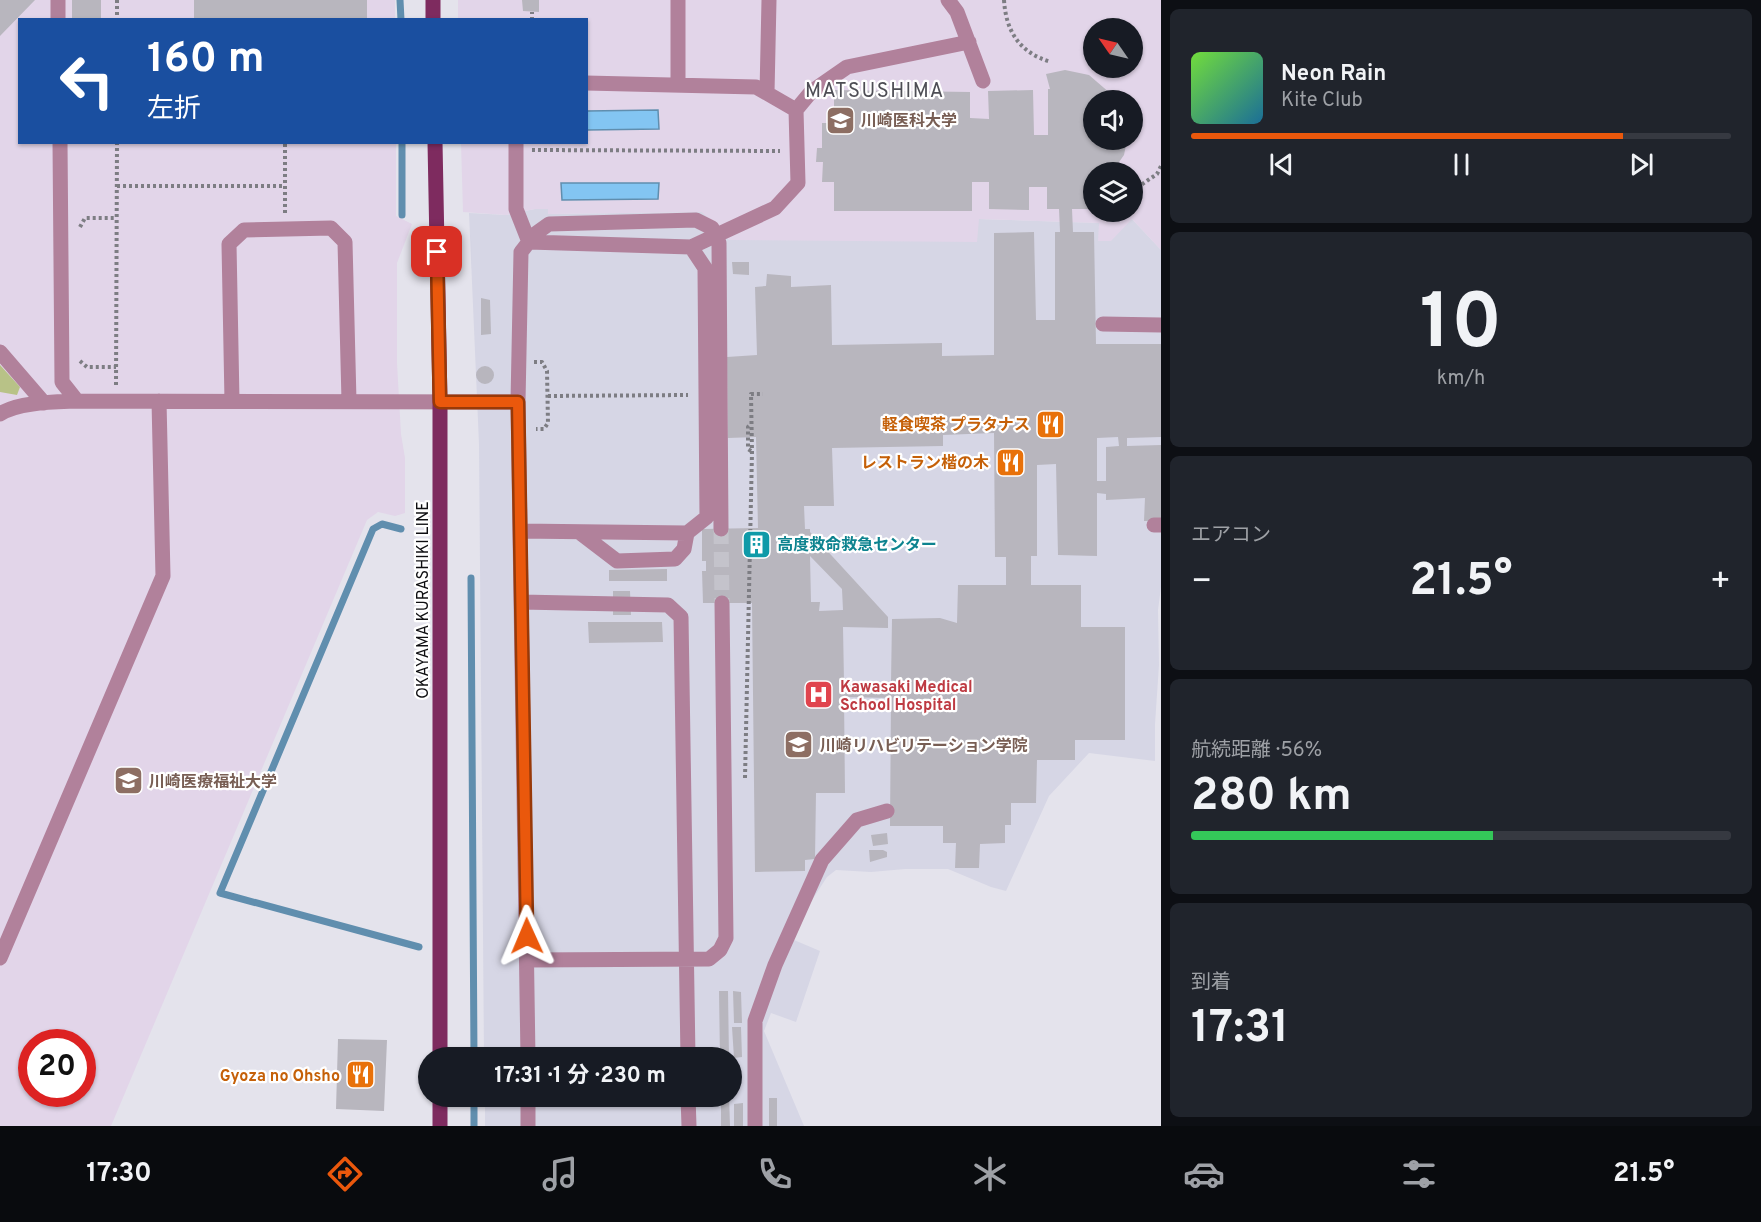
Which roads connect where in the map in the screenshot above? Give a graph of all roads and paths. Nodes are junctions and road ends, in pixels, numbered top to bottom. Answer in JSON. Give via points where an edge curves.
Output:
{"nodes":[{"id":1,"x":58,"y":0,"type":"edge"},
{"id":2,"x":117,"y":0,"type":"edge"},
{"id":3,"x":433,"y":0,"type":"edge"},
{"id":4,"x":678,"y":0,"type":"edge"},
{"id":5,"x":769,"y":0,"type":"edge"},
{"id":6,"x":948,"y":0,"type":"edge"},
{"id":7,"x":1004,"y":0,"type":"edge"},
{"id":8,"x":532,"y":12,"type":"dead end"},
{"id":9,"x":58,"y":18,"type":"edge"},
{"id":10,"x":117,"y":18,"type":"edge"},
{"id":11,"x":433,"y":18,"type":"edge"},
{"id":12,"x":532,"y":18,"type":"edge"},
{"id":13,"x":969,"y":42,"type":"junction"},
{"id":14,"x":1051,"y":62,"type":"dead end"},
{"id":15,"x":982,"y":81,"type":"dead end"},
{"id":16,"x":588,"y":83,"type":"edge"},
{"id":17,"x":678,"y":85,"type":"junction"},
{"id":18,"x":767,"y":93,"type":"junction"},
{"id":19,"x":796,"y":110,"type":"junction"},
{"id":20,"x":60,"y":144,"type":"edge"},
{"id":21,"x":117,"y":144,"type":"edge"},
{"id":22,"x":285,"y":144,"type":"edge"},
{"id":23,"x":435,"y":144,"type":"edge"},
{"id":24,"x":516,"y":146,"type":"edge"},
{"id":25,"x":777,"y":151,"type":"dead end"},
{"id":26,"x":1161,"y":166,"type":"edge"},
{"id":27,"x":1143,"y":184,"type":"edge"},
{"id":28,"x":117,"y":186,"type":"junction"},
{"id":29,"x":285,"y":186,"type":"junction"},
{"id":30,"x":116,"y":218,"type":"junction"},
{"id":31,"x":285,"y":229,"type":"junction"},
{"id":32,"x":75,"y":237,"type":"dead end"},
{"id":33,"x":529,"y":242,"type":"junction"},
{"id":34,"x":691,"y":247,"type":"junction"},
{"id":35,"x":1103,"y":324,"type":"dead end"},
{"id":36,"x":1161,"y":325,"type":"edge"},
{"id":37,"x":0,"y":352,"type":"edge"},
{"id":38,"x":76,"y":357,"type":"dead end"},
{"id":39,"x":531,"y":362,"type":"dead end"},
{"id":40,"x":116,"y":367,"type":"junction"},
{"id":41,"x":763,"y":394,"type":"dead end"},
{"id":42,"x":681,"y":395,"type":"dead end"},
{"id":43,"x":548,"y":396,"type":"junction"},
{"id":44,"x":77,"y":401,"type":"junction"},
{"id":45,"x":116,"y":401,"type":"junction"},
{"id":46,"x":159,"y":401,"type":"junction"},
{"id":47,"x":232,"y":401,"type":"junction"},
{"id":48,"x":349,"y":401,"type":"junction"},
{"id":49,"x":440,"y":402,"type":"junction"},
{"id":50,"x":518,"y":402,"type":"junction"},
{"id":51,"x":44,"y":403,"type":"junction"},
{"id":52,"x":0,"y":414,"type":"edge"},
{"id":53,"x":751,"y":422,"type":"junction"},
{"id":54,"x":745,"y":424,"type":"dead end"},
{"id":55,"x":532,"y":429,"type":"dead end"},
{"id":56,"x":721,"y":529,"type":"tunnel mouth"},
{"id":57,"x":520,"y":531,"type":"junction"},
{"id":58,"x":579,"y":532,"type":"junction"},
{"id":59,"x":687,"y":533,"type":"junction"},
{"id":60,"x":521,"y":602,"type":"junction"},
{"id":61,"x":722,"y":603,"type":"tunnel mouth"},
{"id":62,"x":745,"y":784,"type":"dead end"},
{"id":63,"x":886,"y":811,"type":"dead end"},
{"id":64,"x":0,"y":958,"type":"edge"},
{"id":65,"x":527,"y":960,"type":"junction"},
{"id":66,"x":440,"y":1047,"type":"edge"},
{"id":67,"x":528,"y":1047,"type":"edge"},
{"id":68,"x":688,"y":1047,"type":"edge"},
{"id":69,"x":440,"y":1107,"type":"edge"},
{"id":70,"x":528,"y":1107,"type":"edge"},
{"id":71,"x":688,"y":1107,"type":"edge"},
{"id":72,"x":440,"y":1126,"type":"edge"},
{"id":73,"x":528,"y":1126,"type":"edge"},
{"id":74,"x":689,"y":1126,"type":"edge"},
{"id":75,"x":755,"y":1126,"type":"edge"}],
"edges":[{"from":1,"to":9,"type":"lane"},
{"from":2,"to":10,"type":"path"},
{"from":3,"to":11,"type":"main road"},
{"from":4,"to":17,"type":"lane"},
{"from":5,"to":18,"type":"lane"},
{"from":6,"to":13,"type":"lane"},
{"from":7,"to":14,"type":"path","via":[[1016,40],[1035,57]]},
{"from":8,"to":12,"type":"path"},
{"from":13,"to":15,"type":"lane"},
{"from":13,"to":19,"type":"lane","via":[[847,67],[811,92]]},
{"from":16,"to":17,"type":"lane"},
{"from":17,"to":18,"type":"lane","via":[[756,87]]},
{"from":18,"to":19,"type":"lane"},
{"from":19,"to":34,"type":"lane","via":[[798,183],[775,208]]},
{"from":20,"to":44,"type":"lane","via":[[62,382]]},
{"from":21,"to":28,"type":"path"},
{"from":22,"to":29,"type":"path"},
{"from":23,"to":49,"type":"main road","name":"OKAYAMA KURASHIKI LINE"},
{"from":24,"to":25,"type":"path"},
{"from":24,"to":33,"type":"lane","via":[[516,209]]},
{"from":26,"to":27,"type":"path"},
{"from":28,"to":29,"type":"path"},
{"from":28,"to":30,"type":"path"},
{"from":29,"to":31,"type":"path"},
{"from":30,"to":32,"type":"path","via":[[85,218]]},
{"from":30,"to":40,"type":"path"},
{"from":31,"to":47,"type":"lane","via":[[244,230],[229,244]]},
{"from":31,"to":48,"type":"lane","via":[[331,228],[345,242]]},
{"from":33,"to":34,"type":"lane"},
{"from":33,"to":50,"type":"lane","via":[[521,252]]},
{"from":33,"to":56,"type":"lane","via":[[549,224],[696,220],[712,228],[719,243]]},
{"from":34,"to":59,"type":"lane","via":[[705,268],[707,517]]},
{"from":35,"to":36,"type":"lane"},
{"from":37,"to":51,"type":"lane"},
{"from":38,"to":40,"type":"path","via":[[87,368]]},
{"from":39,"to":43,"type":"path","via":[[542,362],[547,371]]},
{"from":40,"to":45,"type":"path"},
{"from":41,"to":53,"type":"path","via":[[751,394]]},
{"from":42,"to":43,"type":"path"},
{"from":43,"to":55,"type":"path","via":[[548,423],[544,429]]},
{"from":44,"to":45,"type":"lane"},
{"from":44,"to":51,"type":"lane"},
{"from":45,"to":46,"type":"lane"},
{"from":46,"to":47,"type":"lane"},
{"from":46,"to":64,"type":"lane","via":[[163,576]]},
{"from":47,"to":48,"type":"lane"},
{"from":48,"to":49,"type":"lane"},
{"from":49,"to":50,"type":"lane"},
{"from":49,"to":66,"type":"main road","name":"OKAYAMA KURASHIKI LINE"},
{"from":50,"to":57,"type":"lane"},
{"from":51,"to":52,"type":"lane"},
{"from":53,"to":54,"type":"path"},
{"from":53,"to":62,"type":"path"},
{"from":57,"to":58,"type":"lane"},
{"from":57,"to":60,"type":"lane"},
{"from":58,"to":59,"type":"lane"},
{"from":58,"to":59,"type":"lane","via":[[617,561],[675,559],[684,549]]},
{"from":60,"to":65,"type":"lane"},
{"from":60,"to":68,"type":"lane","via":[[668,605],[681,617]]},
{"from":61,"to":65,"type":"lane","via":[[726,938],[720,950],[709,959]]},
{"from":63,"to":75,"type":"lane","via":[[857,820],[822,860],[775,965],[755,1021]]},
{"from":65,"to":67,"type":"lane"},
{"from":69,"to":72,"type":"main road"},
{"from":70,"to":73,"type":"lane"},
{"from":71,"to":74,"type":"lane"}]}
